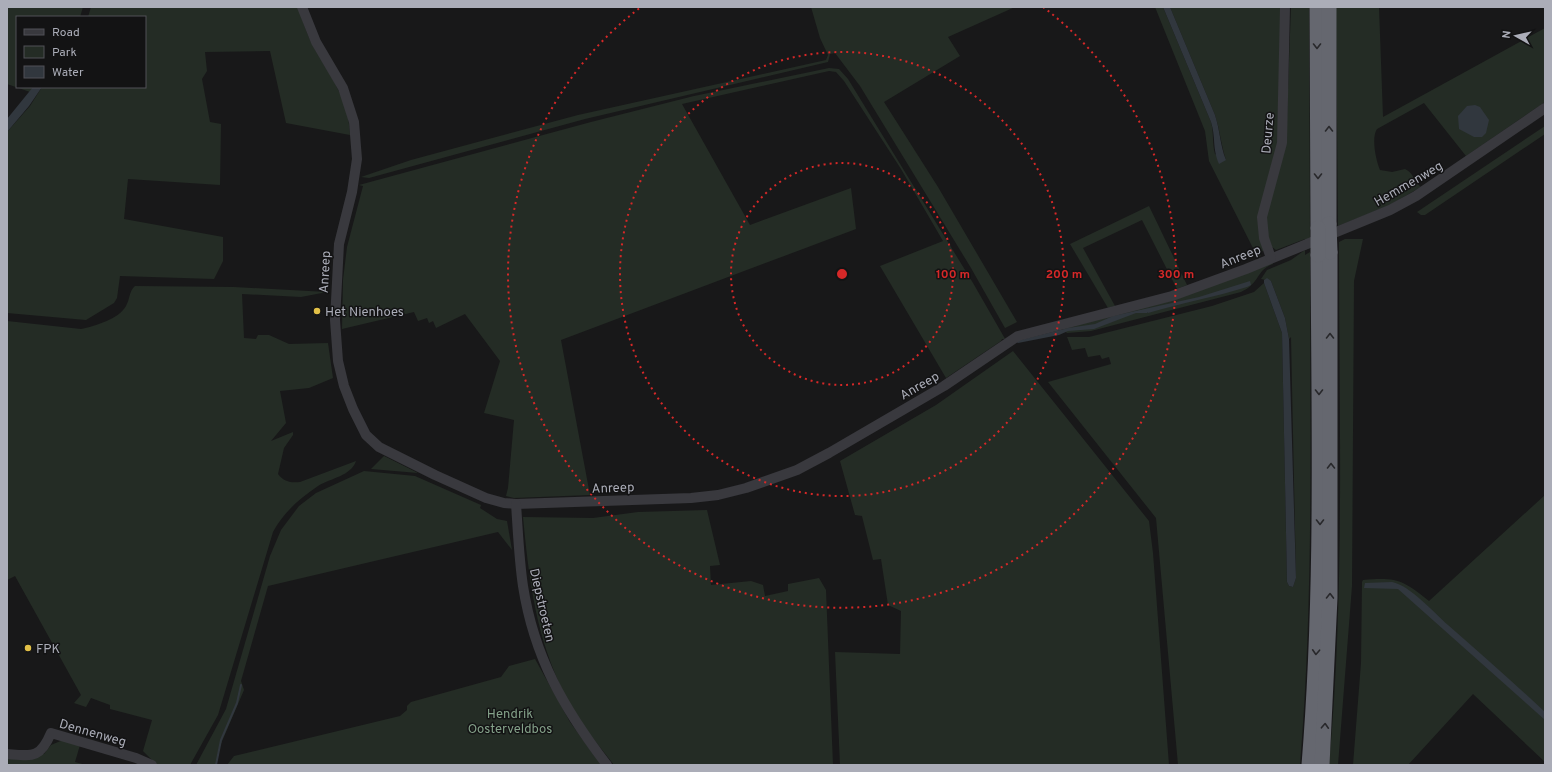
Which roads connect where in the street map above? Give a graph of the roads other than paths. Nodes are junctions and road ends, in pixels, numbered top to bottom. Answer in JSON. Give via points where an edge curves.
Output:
{"nodes":[{"id":1,"x":302,"y":7,"type":"edge"},
{"id":2,"x":1285,"y":7,"type":"edge"},
{"id":3,"x":1317,"y":7,"type":"edge"},
{"id":4,"x":1329,"y":7,"type":"edge"},
{"id":5,"x":1545,"y":108,"type":"edge"},
{"id":6,"x":1324,"y":226,"type":"junction"},
{"id":7,"x":1324,"y":254,"type":"junction"},
{"id":8,"x":1271,"y":258,"type":"junction"},
{"id":9,"x":516,"y":504,"type":"junction"},
{"id":10,"x":7,"y":754,"type":"edge"},
{"id":11,"x":152,"y":765,"type":"edge"},
{"id":12,"x":607,"y":765,"type":"edge"},
{"id":13,"x":1309,"y":765,"type":"edge"},
{"id":14,"x":1322,"y":765,"type":"edge"}],
"edges":[{"from":1,"to":9,"type":"street","name":"Anreep","via":[[316,42],[343,88],[354,122],[357,159],[339,244],[335,320],[338,361],[353,409],[366,435],[379,447],[486,498]]},
{"from":2,"to":8,"type":"street","name":"Deurze","via":[[1282,142],[1262,217],[1264,238]]},
{"from":3,"to":6,"type":"highway","one_way":true},
{"from":6,"to":4,"type":"highway","one_way":true},
{"from":5,"to":8,"type":"street","name":"Hemmenweg","via":[[1430,187],[1390,210]]},
{"from":6,"to":7,"type":"highway","bridge":true},
{"from":7,"to":13,"type":"highway","one_way":true,"via":[[1320,563]]},
{"from":14,"to":7,"type":"highway","one_way":true,"via":[[1330,598]]},
{"from":8,"to":9,"type":"street","name":"Anreep","via":[[1172,296],[1018,336],[944,386],[829,453],[759,485],[718,495],[691,498]]},
{"from":9,"to":12,"type":"street","name":"Diepstroeten","via":[[523,587],[536,641],[563,704]]},
{"from":10,"to":11,"type":"street","name":"Dennenweg","via":[[31,756],[41,752],[51,733]]}]}
